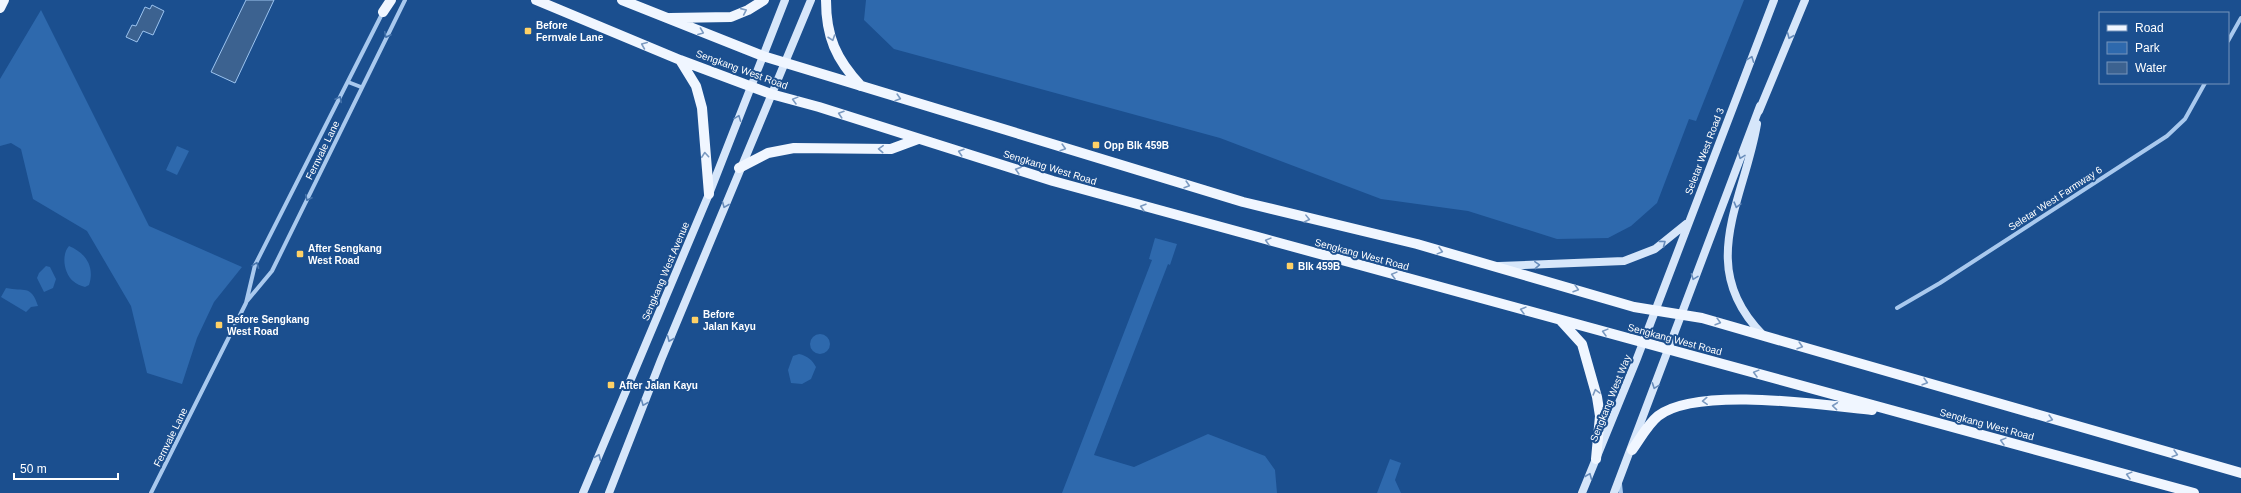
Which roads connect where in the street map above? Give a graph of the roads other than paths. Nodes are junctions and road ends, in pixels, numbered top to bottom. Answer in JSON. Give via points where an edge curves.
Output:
{"nodes":[{"id":1,"x":4,"y":0,"type":"edge"},
{"id":2,"x":385,"y":0,"type":"edge"},
{"id":3,"x":391,"y":0,"type":"edge"},
{"id":4,"x":405,"y":0,"type":"edge"},
{"id":5,"x":536,"y":0,"type":"edge"},
{"id":6,"x":622,"y":0,"type":"edge"},
{"id":7,"x":764,"y":0,"type":"edge"},
{"id":8,"x":784,"y":0,"type":"edge"},
{"id":9,"x":811,"y":0,"type":"edge"},
{"id":10,"x":826,"y":0,"type":"edge"},
{"id":11,"x":1774,"y":0,"type":"edge"},
{"id":12,"x":1805,"y":0,"type":"edge"},
{"id":13,"x":0,"y":8,"type":"edge"},
{"id":14,"x":383,"y":12,"type":"junction"},
{"id":15,"x":664,"y":18,"type":"junction"},
{"id":16,"x":2241,"y":18,"type":"edge"},
{"id":17,"x":2229,"y":39,"type":"edge"},
{"id":18,"x":763,"y":56,"type":"junction"},
{"id":19,"x":680,"y":60,"type":"junction"},
{"id":20,"x":784,"y":63,"type":"junction"},
{"id":21,"x":348,"y":82,"type":"junction"},
{"id":22,"x":2204,"y":84,"type":"edge"},
{"id":23,"x":751,"y":86,"type":"junction"},
{"id":24,"x":861,"y":86,"type":"junction"},
{"id":25,"x":361,"y":87,"type":"junction"},
{"id":26,"x":771,"y":94,"type":"junction"},
{"id":27,"x":1760,"y":106,"type":"junction"},
{"id":28,"x":918,"y":139,"type":"junction"},
{"id":29,"x":739,"y":168,"type":"junction"},
{"id":30,"x":709,"y":194,"type":"junction"},
{"id":31,"x":1687,"y":223,"type":"junction"},
{"id":32,"x":1498,"y":266,"type":"junction"},
{"id":33,"x":246,"y":302,"type":"junction"},
{"id":34,"x":1897,"y":308,"type":"dead end"},
{"id":35,"x":1655,"y":310,"type":"junction"},
{"id":36,"x":1680,"y":314,"type":"junction"},
{"id":37,"x":1561,"y":320,"type":"junction"},
{"id":38,"x":1763,"y":335,"type":"junction"},
{"id":39,"x":1643,"y":342,"type":"junction"},
{"id":40,"x":1668,"y":349,"type":"junction"},
{"id":41,"x":1901,"y":413,"type":"junction"},
{"id":42,"x":1632,"y":450,"type":"junction"},
{"id":43,"x":1596,"y":459,"type":"junction"},
{"id":44,"x":2241,"y":473,"type":"edge"},
{"id":45,"x":1619,"y":480,"type":"junction"},
{"id":46,"x":151,"y":493,"type":"edge"},
{"id":47,"x":583,"y":493,"type":"edge"},
{"id":48,"x":609,"y":493,"type":"edge"},
{"id":49,"x":1582,"y":493,"type":"edge"},
{"id":50,"x":1614,"y":493,"type":"edge"},
{"id":51,"x":1621,"y":493,"type":"edge"},
{"id":52,"x":2194,"y":493,"type":"edge"}],
"edges":[{"from":1,"to":13,"type":"main road"},
{"from":2,"to":14,"type":"main road"},
{"from":3,"to":14,"type":"main road"},
{"from":4,"to":25,"type":"street","name":"Fernvale Lane","one_way":true},
{"from":19,"to":5,"type":"main road","name":"Sengkang West Road","one_way":true},
{"from":6,"to":15,"type":"main road","name":"Sengkang West Road"},
{"from":15,"to":7,"type":"main road","one_way":true,"via":[[731,17]]},
{"from":8,"to":18,"type":"main road","name":"Sengkang West Avenue"},
{"from":9,"to":20,"type":"main road"},
{"from":10,"to":24,"type":"main road","one_way":true,"via":[[830,37],[844,67]]},
{"from":31,"to":11,"type":"main road","name":"Seletar West Road 3","one_way":true},
{"from":12,"to":27,"type":"main road","one_way":true},
{"from":14,"to":21,"type":"street","name":"Fernvale Lane"},
{"from":15,"to":18,"type":"main road","name":"Sengkang West Road","one_way":true},
{"from":16,"to":17,"type":"street"},
{"from":18,"to":20,"type":"main road","name":"Sengkang West Road"},
{"from":18,"to":23,"type":"main road","name":"Sengkang West Avenue"},
{"from":19,"to":23,"type":"main road","name":"Sengkang West Road"},
{"from":30,"to":19,"type":"main road","one_way":true,"via":[[702,108],[696,86]]},
{"from":20,"to":24,"type":"main road","name":"Sengkang West Road"},
{"from":20,"to":26,"type":"main road"},
{"from":21,"to":25,"type":"street"},
{"from":33,"to":21,"type":"street","name":"Fernvale Lane","one_way":true,"via":[[255,265]]},
{"from":22,"to":34,"type":"street","name":"Seletar West Farmway 6","via":[[2185,119],[2167,136],[1940,283]]},
{"from":23,"to":26,"type":"main road","name":"Sengkang West Road"},
{"from":30,"to":23,"type":"main road","name":"Sengkang West Avenue","one_way":true},
{"from":24,"to":32,"type":"main road","name":"Sengkang West Road","one_way":true,"via":[[1242,202]]},
{"from":25,"to":33,"type":"street","name":"Fernvale Lane","one_way":true,"via":[[272,271]]},
{"from":28,"to":26,"type":"main road","name":"Sengkang West Road","one_way":true,"via":[[819,106]]},
{"from":26,"to":29,"type":"main road"},
{"from":27,"to":36,"type":"main road","one_way":true},
{"from":27,"to":38,"type":"main road","one_way":true,"via":[[1755,139],[1728,236],[1727,266],[1732,286],[1747,319]]},
{"from":28,"to":29,"type":"main road","one_way":true,"via":[[891,149],[802,148],[768,153]]},
{"from":37,"to":28,"type":"main road","name":"Sengkang West Road","one_way":true,"via":[[1098,194]]},
{"from":29,"to":48,"type":"main road","one_way":true,"via":[[660,360]]},
{"from":47,"to":30,"type":"main road","name":"Sengkang West Avenue","one_way":true},
{"from":32,"to":31,"type":"main road","one_way":true,"via":[[1624,261],[1655,248]]},
{"from":31,"to":35,"type":"main road","name":"Seletar West Road 3"},
{"from":32,"to":35,"type":"main road","name":"Sengkang West Road","one_way":true,"via":[[1634,307]]},
{"from":33,"to":46,"type":"street","name":"Fernvale Lane"},
{"from":35,"to":36,"type":"main road","name":"Sengkang West Road"},
{"from":35,"to":39,"type":"main road","name":"Sengkang West Way"},
{"from":36,"to":38,"type":"main road","name":"Sengkang West Road","one_way":true},
{"from":36,"to":40,"type":"main road"},
{"from":39,"to":37,"type":"main road","name":"Sengkang West Road","one_way":true},
{"from":43,"to":37,"type":"main road","one_way":true,"via":[[1600,416],[1597,397],[1582,344]]},
{"from":38,"to":44,"type":"main road","name":"Sengkang West Road","one_way":true},
{"from":39,"to":40,"type":"main road","name":"Sengkang West Road"},
{"from":39,"to":43,"type":"main road","name":"Sengkang West Way"},
{"from":41,"to":40,"type":"main road","name":"Sengkang West Road","one_way":true},
{"from":40,"to":42,"type":"main road","one_way":true},
{"from":41,"to":42,"type":"main road","one_way":true,"via":[[1789,401],[1700,401],[1677,406],[1658,416]]},
{"from":52,"to":41,"type":"main road","name":"Sengkang West Road","one_way":true},
{"from":42,"to":45,"type":"main road"},
{"from":49,"to":43,"type":"main road","name":"Sengkang West Way","one_way":true},
{"from":45,"to":50,"type":"main road"},
{"from":45,"to":51,"type":"street"}]}
